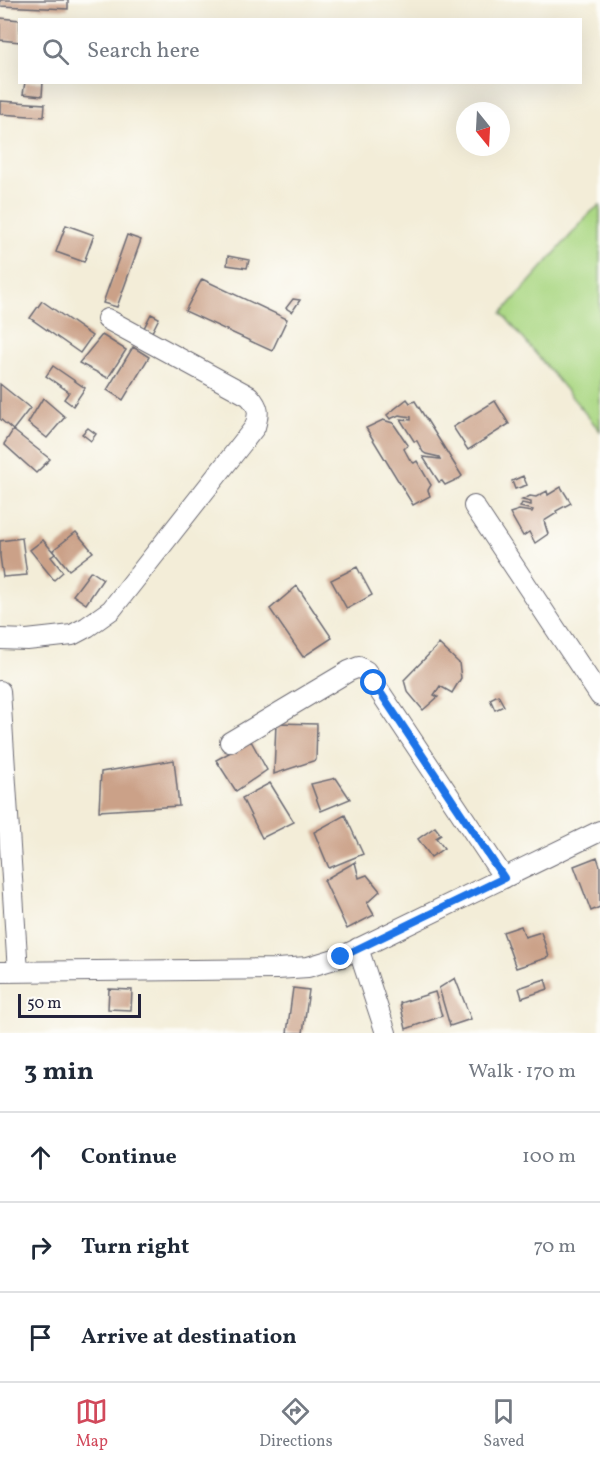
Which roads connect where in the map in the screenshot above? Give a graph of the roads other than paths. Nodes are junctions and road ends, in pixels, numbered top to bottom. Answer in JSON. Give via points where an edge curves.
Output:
{"nodes":[{"id":1,"x":107,"y":318,"type":"dead end"},
{"id":2,"x":474,"y":506,"type":"dead end"},
{"id":3,"x":0,"y":639,"type":"edge"},
{"id":4,"x":0,"y":691,"type":"edge"},
{"id":5,"x":600,"y":696,"type":"edge"},
{"id":6,"x":230,"y":742,"type":"dead end"},
{"id":7,"x":600,"y":831,"type":"edge"},
{"id":8,"x":504,"y":878,"type":"junction"},
{"id":9,"x":358,"y":948,"type":"junction"},
{"id":10,"x":9,"y":972,"type":"edge"},
{"id":11,"x":386,"y":1033,"type":"edge"}],
"edges":[{"from":1,"to":3,"type":"street","via":[[249,396],[259,415],[255,427],[111,610],[72,635]]},
{"from":2,"to":5,"type":"street"},
{"from":4,"to":10,"type":"street"},
{"from":6,"to":8,"type":"street","via":[[359,667],[366,671]]},
{"from":7,"to":8,"type":"street"},
{"from":8,"to":9,"type":"street"},
{"from":9,"to":10,"type":"street","via":[[308,967]]},
{"from":9,"to":11,"type":"street"}]}
